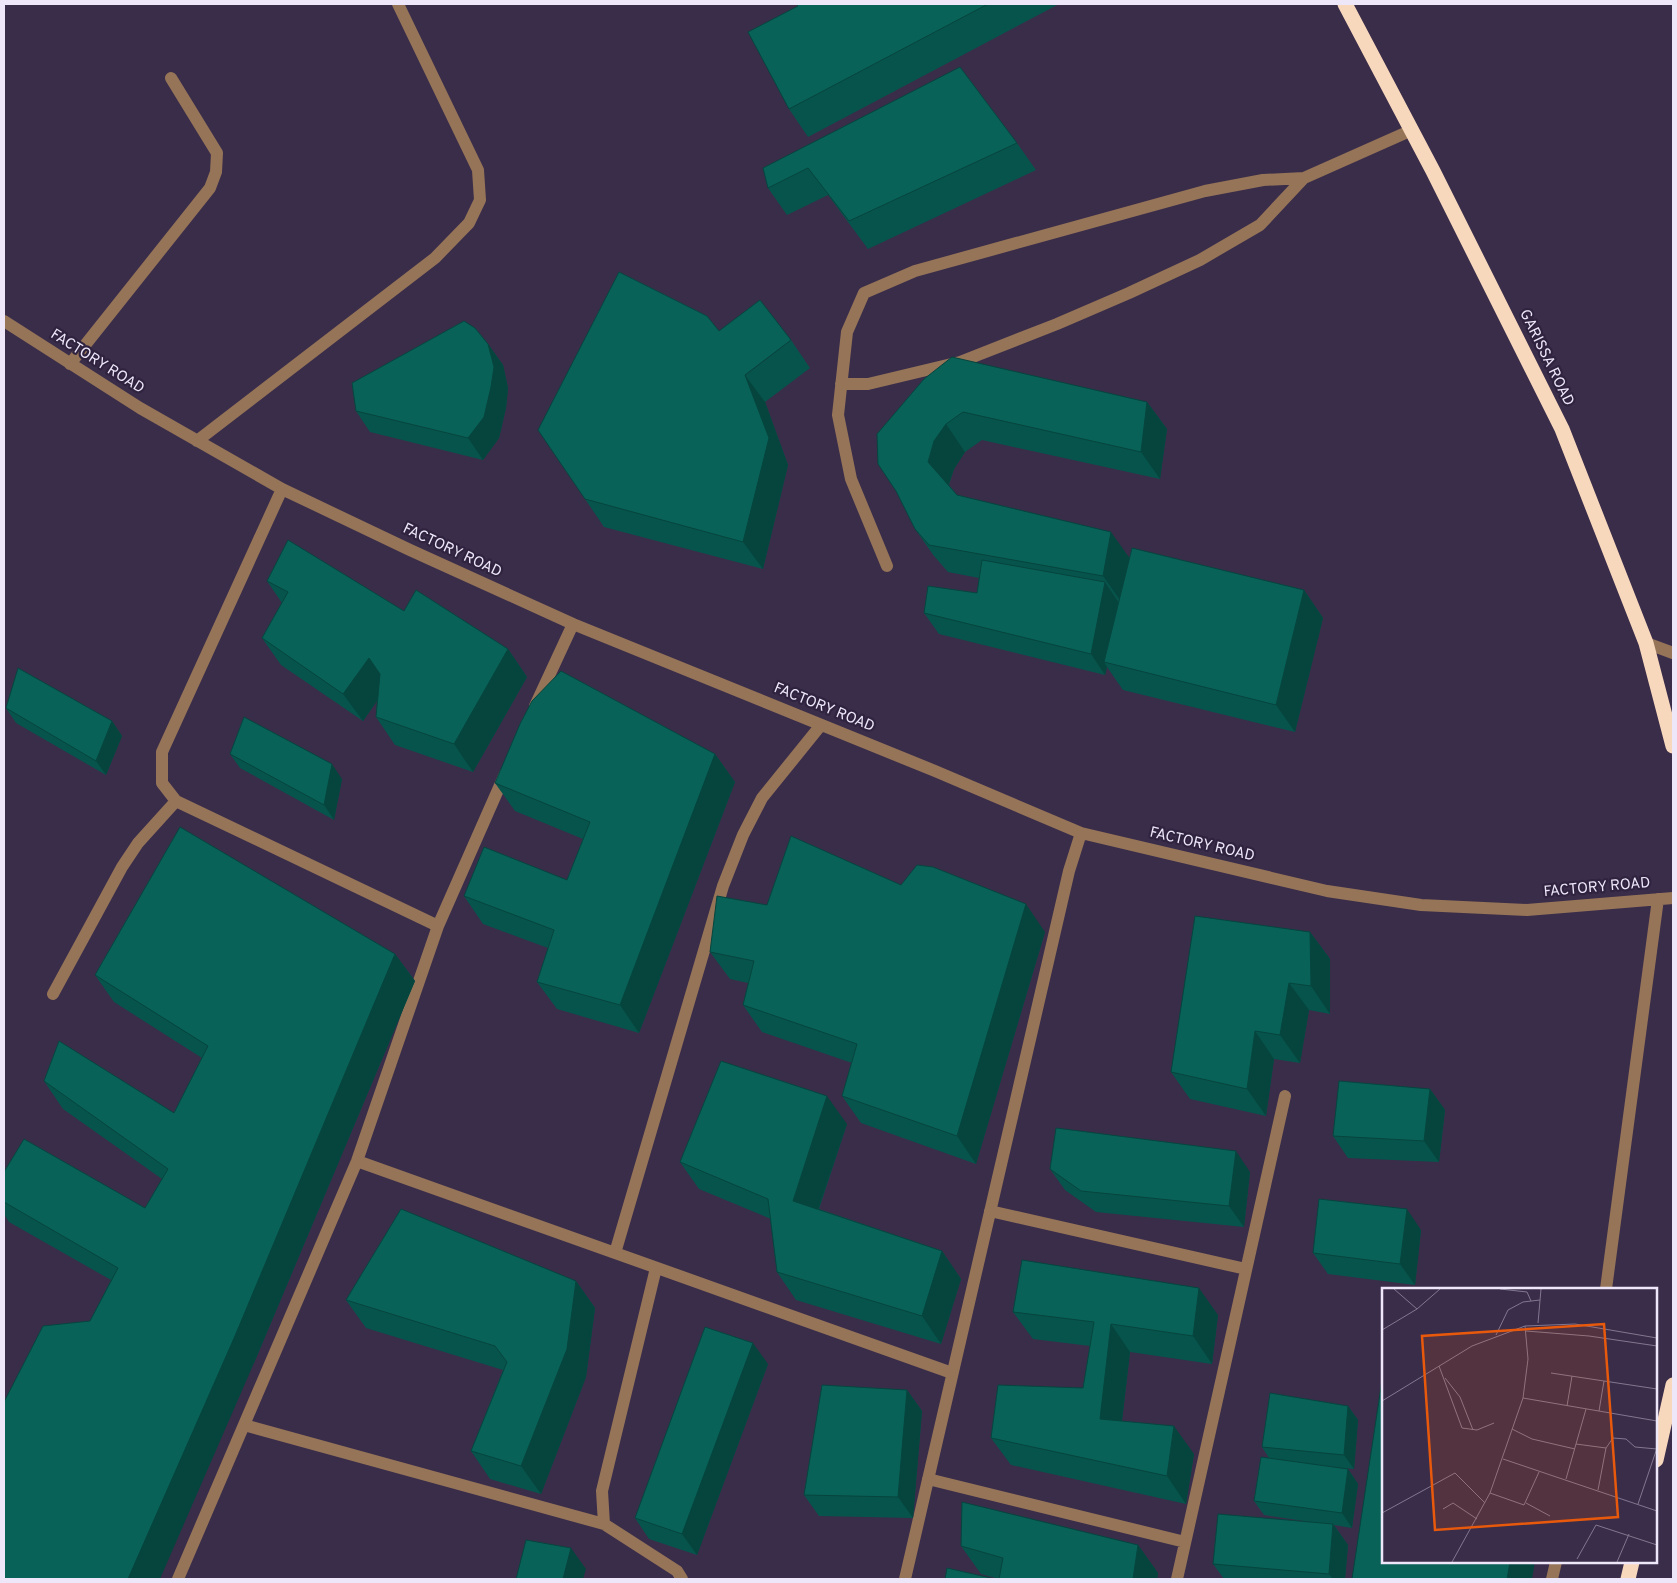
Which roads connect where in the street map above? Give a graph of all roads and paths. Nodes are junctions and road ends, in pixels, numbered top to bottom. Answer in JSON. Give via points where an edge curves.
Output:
{"nodes":[{"id":1,"x":398,"y":4,"type":"edge"},
{"id":2,"x":1345,"y":4,"type":"edge"},
{"id":3,"x":172,"y":78,"type":"dead end"},
{"id":4,"x":1412,"y":130,"type":"junction"},
{"id":5,"x":1304,"y":178,"type":"junction"},
{"id":6,"x":4,"y":322,"type":"edge"},
{"id":7,"x":70,"y":364,"type":"junction"},
{"id":8,"x":842,"y":384,"type":"junction"},
{"id":9,"x":197,"y":441,"type":"junction"},
{"id":10,"x":282,"y":489,"type":"junction"},
{"id":11,"x":887,"y":566,"type":"dead end"},
{"id":12,"x":573,"y":624,"type":"junction"},
{"id":13,"x":1646,"y":643,"type":"junction"},
{"id":14,"x":1673,"y":653,"type":"edge"},
{"id":15,"x":529,"y":719,"type":"edge"},
{"id":16,"x":821,"y":725,"type":"junction"},
{"id":17,"x":1673,"y":746,"type":"edge"},
{"id":18,"x":509,"y":764,"type":"edge"},
{"id":19,"x":176,"y":801,"type":"junction"},
{"id":20,"x":1081,"y":833,"type":"junction"},
{"id":21,"x":1673,"y":898,"type":"edge"},
{"id":22,"x":1658,"y":899,"type":"junction"},
{"id":23,"x":438,"y":926,"type":"junction"},
{"id":24,"x":53,"y":994,"type":"dead end"},
{"id":25,"x":1285,"y":1096,"type":"dead end"},
{"id":26,"x":357,"y":1161,"type":"junction"},
{"id":27,"x":990,"y":1211,"type":"junction"},
{"id":28,"x":615,"y":1253,"type":"junction"},
{"id":29,"x":656,"y":1268,"type":"junction"},
{"id":30,"x":1246,"y":1269,"type":"junction"},
{"id":31,"x":1606,"y":1288,"type":"edge"},
{"id":32,"x":952,"y":1374,"type":"junction"},
{"id":33,"x":1673,"y":1385,"type":"edge"},
{"id":34,"x":244,"y":1425,"type":"junction"},
{"id":35,"x":1657,"y":1456,"type":"edge"},
{"id":36,"x":928,"y":1479,"type":"junction"},
{"id":37,"x":604,"y":1524,"type":"junction"},
{"id":38,"x":1185,"y":1542,"type":"junction"},
{"id":39,"x":1556,"y":1563,"type":"edge"},
{"id":40,"x":1632,"y":1563,"type":"edge"},
{"id":41,"x":178,"y":1579,"type":"edge"},
{"id":42,"x":682,"y":1579,"type":"edge"},
{"id":43,"x":905,"y":1579,"type":"edge"},
{"id":44,"x":1176,"y":1579,"type":"edge"},
{"id":45,"x":1552,"y":1579,"type":"edge"},
{"id":46,"x":1628,"y":1579,"type":"edge"}],
"edges":[{"from":1,"to":9,"type":"street","via":[[478,170],[480,200],[469,223],[435,258]]},
{"from":2,"to":4,"type":"highway","name":"GARISSA ROAD"},
{"from":3,"to":7,"type":"street","via":[[217,153],[216,172],[210,188]]},
{"from":4,"to":5,"type":"street"},
{"from":4,"to":13,"type":"highway","name":"GARISSA ROAD","via":[[1562,429]]},
{"from":5,"to":8,"type":"street","via":[[1260,225],[1200,260],[1129,294],[960,362],[868,384]]},
{"from":5,"to":8,"type":"street","via":[[1263,180],[1204,192],[915,270],[864,293],[847,332]]},
{"from":6,"to":7,"type":"street","name":"FACTORY ROAD"},
{"from":7,"to":9,"type":"street","name":"FACTORY ROAD"},
{"from":8,"to":11,"type":"street","via":[[838,415],[851,479]]},
{"from":9,"to":10,"type":"street","name":"FACTORY ROAD"},
{"from":10,"to":12,"type":"street","name":"FACTORY ROAD"},
{"from":10,"to":19,"type":"street","via":[[162,752],[162,783]]},
{"from":12,"to":15,"type":"street"},
{"from":12,"to":16,"type":"street","name":"FACTORY ROAD"},
{"from":13,"to":14,"type":"street"},
{"from":13,"to":17,"type":"highway","name":"GARISSA ROAD"},
{"from":16,"to":20,"type":"street","name":"FACTORY ROAD"},
{"from":16,"to":28,"type":"street","via":[[762,798],[723,886]]},
{"from":18,"to":23,"type":"street"},
{"from":19,"to":23,"type":"street"},
{"from":19,"to":24,"type":"street","via":[[138,843],[122,867]]},
{"from":20,"to":22,"type":"street","name":"FACTORY ROAD","via":[[1326,891],[1421,905],[1527,910]]},
{"from":20,"to":27,"type":"street"},
{"from":21,"to":22,"type":"street","name":"FACTORY ROAD"},
{"from":22,"to":31,"type":"street"},
{"from":23,"to":26,"type":"street"},
{"from":25,"to":30,"type":"street"},
{"from":26,"to":28,"type":"street"},
{"from":26,"to":34,"type":"street"},
{"from":27,"to":30,"type":"street"},
{"from":27,"to":32,"type":"street"},
{"from":28,"to":29,"type":"street"},
{"from":29,"to":32,"type":"street"},
{"from":29,"to":37,"type":"street","via":[[602,1491]]},
{"from":30,"to":38,"type":"street"},
{"from":32,"to":36,"type":"street"},
{"from":33,"to":35,"type":"highway"},
{"from":34,"to":37,"type":"street"},
{"from":34,"to":41,"type":"street"},
{"from":36,"to":38,"type":"street"},
{"from":36,"to":43,"type":"street"},
{"from":37,"to":42,"type":"street","via":[[677,1571]]},
{"from":38,"to":44,"type":"street"},
{"from":39,"to":45,"type":"street"},
{"from":40,"to":46,"type":"highway"}]}
